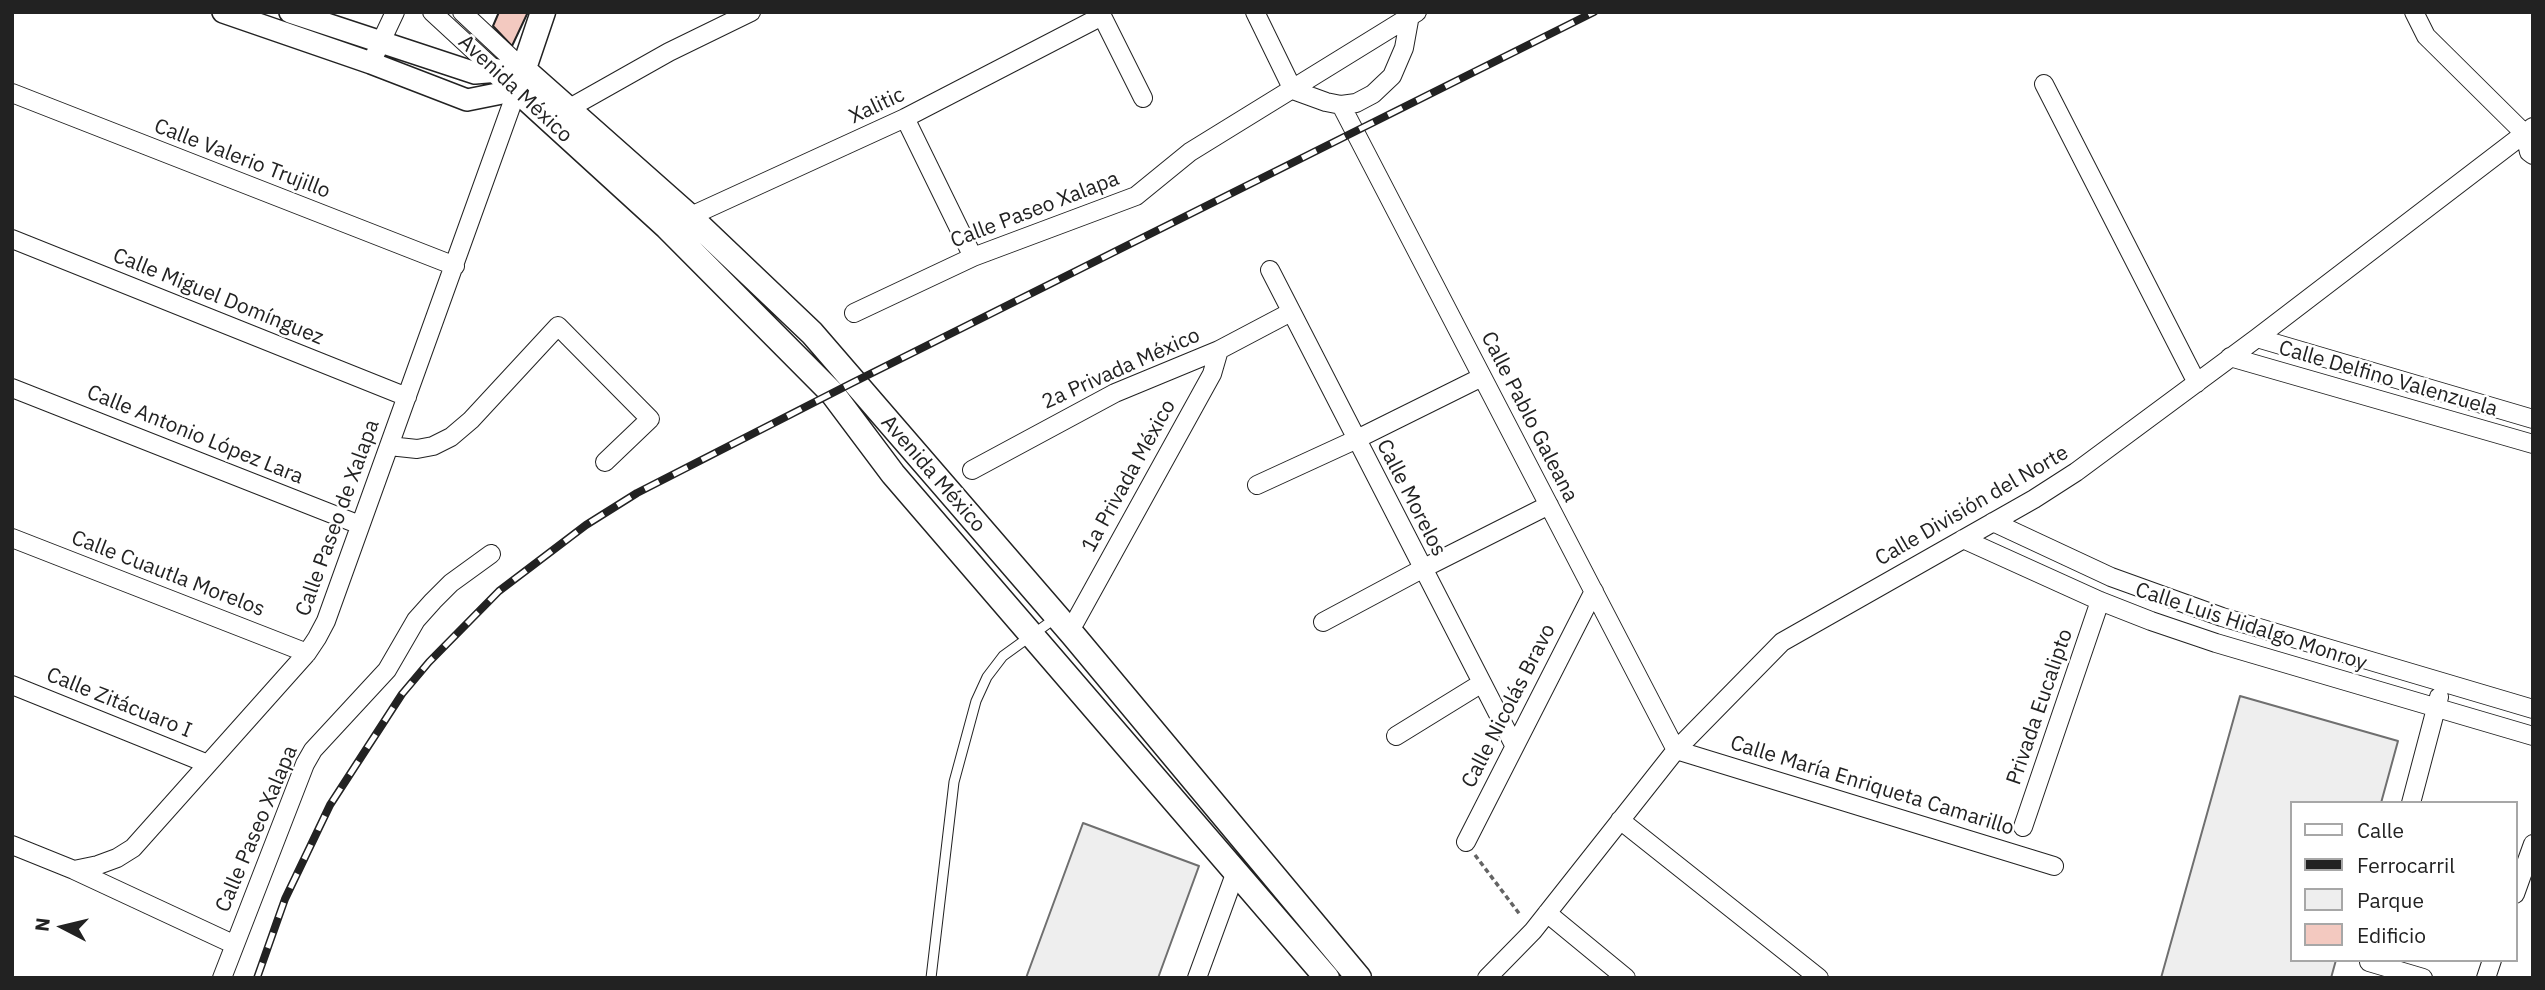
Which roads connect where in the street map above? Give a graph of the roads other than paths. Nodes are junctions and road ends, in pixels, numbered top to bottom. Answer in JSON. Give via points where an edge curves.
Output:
{"nodes":[{"id":1,"x":223,"y":12,"type":"edge"},
{"id":2,"x":290,"y":12,"type":"edge"},
{"id":3,"x":395,"y":12,"type":"edge"},
{"id":4,"x":432,"y":12,"type":"edge"},
{"id":5,"x":462,"y":12,"type":"edge"},
{"id":6,"x":543,"y":12,"type":"edge"},
{"id":7,"x":751,"y":12,"type":"edge"},
{"id":8,"x":1255,"y":12,"type":"edge"},
{"id":9,"x":2414,"y":12,"type":"edge"},
{"id":10,"x":1411,"y":13,"type":"edge"},
{"id":11,"x":1101,"y":14,"type":"edge"},
{"id":12,"x":380,"y":43,"type":"junction"},
{"id":13,"x":371,"y":63,"type":"junction"},
{"id":14,"x":496,"y":71,"type":"junction"},
{"id":15,"x":520,"y":79,"type":"junction"},
{"id":16,"x":2044,"y":85,"type":"dead end"},
{"id":17,"x":1293,"y":90,"type":"junction"},
{"id":18,"x":12,"y":93,"type":"edge"},
{"id":19,"x":1143,"y":98,"type":"dead end"},
{"id":20,"x":1341,"y":106,"type":"junction"},
{"id":21,"x":558,"y":115,"type":"junction"},
{"id":22,"x":905,"y":118,"type":"junction"},
{"id":23,"x":2530,"y":132,"type":"edge"},
{"id":24,"x":2533,"y":155,"type":"edge"},
{"id":25,"x":678,"y":222,"type":"junction"},
{"id":26,"x":12,"y":239,"type":"edge"},
{"id":27,"x":973,"y":257,"type":"junction"},
{"id":28,"x":455,"y":266,"type":"junction"},
{"id":29,"x":1270,"y":270,"type":"dead end"},
{"id":30,"x":1291,"y":312,"type":"junction"},
{"id":31,"x":854,"y":313,"type":"dead end"},
{"id":32,"x":2257,"y":338,"type":"junction"},
{"id":33,"x":1219,"y":350,"type":"junction"},
{"id":34,"x":2230,"y":358,"type":"junction"},
{"id":35,"x":1482,"y":377,"type":"junction"},
{"id":36,"x":2197,"y":383,"type":"junction"},
{"id":37,"x":12,"y":388,"type":"edge"},
{"id":38,"x":407,"y":397,"type":"junction"},
{"id":39,"x":2526,"y":417,"type":"edge"},
{"id":40,"x":2512,"y":438,"type":"junction"},
{"id":41,"x":1355,"y":440,"type":"junction"},
{"id":42,"x":2533,"y":444,"type":"edge"},
{"id":43,"x":389,"y":446,"type":"junction"},
{"id":44,"x":919,"y":456,"type":"junction"},
{"id":45,"x":605,"y":462,"type":"dead end"},
{"id":46,"x":972,"y":470,"type":"dead end"},
{"id":47,"x":893,"y":474,"type":"junction"},
{"id":48,"x":1257,"y":485,"type":"dead end"},
{"id":49,"x":1549,"y":505,"type":"junction"},
{"id":50,"x":1993,"y":522,"type":"junction"},
{"id":51,"x":360,"y":525,"type":"junction"},
{"id":52,"x":12,"y":538,"type":"edge"},
{"id":53,"x":1963,"y":539,"type":"junction"},
{"id":54,"x":491,"y":554,"type":"dead end"},
{"id":55,"x":1422,"y":569,"type":"junction"},
{"id":56,"x":1594,"y":591,"type":"junction"},
{"id":57,"x":2100,"y":601,"type":"junction"},
{"id":58,"x":1066,"y":620,"type":"junction"},
{"id":59,"x":1323,"y":622,"type":"dead end"},
{"id":60,"x":1031,"y":636,"type":"junction"},
{"id":61,"x":307,"y":653,"type":"junction"},
{"id":62,"x":1482,"y":683,"type":"junction"},
{"id":63,"x":2443,"y":683,"type":"junction"},
{"id":64,"x":12,"y":685,"type":"edge"},
{"id":65,"x":2436,"y":708,"type":"junction"},
{"id":66,"x":2533,"y":709,"type":"edge"},
{"id":67,"x":1396,"y":736,"type":"dead end"},
{"id":68,"x":2533,"y":736,"type":"edge"},
{"id":69,"x":1514,"y":745,"type":"junction"},
{"id":70,"x":1676,"y":750,"type":"junction"},
{"id":71,"x":208,"y":764,"type":"junction"},
{"id":72,"x":2412,"y":801,"type":"edge"},
{"id":73,"x":1620,"y":820,"type":"junction"},
{"id":74,"x":2023,"y":827,"type":"dead end"},
{"id":75,"x":1466,"y":842,"type":"road end"},
{"id":76,"x":2533,"y":844,"type":"edge"},
{"id":77,"x":12,"y":845,"type":"edge"},
{"id":78,"x":2054,"y":866,"type":"dead end"},
{"id":79,"x":74,"y":870,"type":"junction"},
{"id":80,"x":1235,"y":874,"type":"junction"},
{"id":81,"x":2517,"y":888,"type":"edge"},
{"id":82,"x":1548,"y":913,"type":"junction"},
{"id":83,"x":233,"y":944,"type":"junction"},
{"id":84,"x":2368,"y":967,"type":"edge"},
{"id":85,"x":1354,"y":976,"type":"edge"},
{"id":86,"x":222,"y":978,"type":"edge"},
{"id":87,"x":931,"y":978,"type":"edge"},
{"id":88,"x":1197,"y":978,"type":"edge"},
{"id":89,"x":1327,"y":978,"type":"edge"},
{"id":90,"x":1487,"y":978,"type":"edge"},
{"id":91,"x":1626,"y":978,"type":"edge"},
{"id":92,"x":1819,"y":978,"type":"edge"},
{"id":93,"x":2424,"y":978,"type":"edge"}],
"edges":[{"from":1,"to":13,"type":"street"},
{"from":2,"to":12,"type":"street"},
{"from":3,"to":12,"type":"street"},
{"from":4,"to":14,"type":"street","name":"Avenida México"},
{"from":5,"to":15,"type":"street","name":"Avenida México"},
{"from":6,"to":15,"type":"main road"},
{"from":7,"to":21,"type":"street"},
{"from":8,"to":17,"type":"street"},
{"from":9,"to":23,"type":"street","via":[[2426,36]]},
{"from":10,"to":17,"type":"street","name":"Calle Paseo Xalapa"},
{"from":10,"to":20,"type":"street","name":"Calle Paseo Xalapa","via":[[1405,48],[1392,76],[1373,94]]},
{"from":11,"to":19,"type":"street"},
{"from":11,"to":22,"type":"street","name":"Xalitic"},
{"from":12,"to":13,"type":"street"},
{"from":12,"to":14,"type":"street","via":[[475,73]]},
{"from":13,"to":15,"type":"street","via":[[467,100]]},
{"from":14,"to":15,"type":"main road","name":"Avenida México"},
{"from":15,"to":21,"type":"main road","name":"Avenida México"},
{"from":15,"to":28,"type":"street","name":"Calle Paseo de Xalapa"},
{"from":16,"to":36,"type":"street"},
{"from":17,"to":20,"type":"street"},
{"from":17,"to":27,"type":"street","name":"Calle Paseo Xalapa","via":[[1190,152],[1136,196]]},
{"from":18,"to":28,"type":"street","name":"Calle Valerio Trujillo"},
{"from":20,"to":35,"type":"street","name":"Calle Pablo Galeana"},
{"from":21,"to":25,"type":"main road","name":"Avenida México"},
{"from":22,"to":25,"type":"street","name":"Xalitic"},
{"from":22,"to":27,"type":"street"},
{"from":23,"to":24,"type":"street","via":[[2529,152]]},
{"from":23,"to":32,"type":"street","name":"Calle División del Norte"},
{"from":25,"to":44,"type":"main road","name":"Avenida México","via":[[812,333]]},
{"from":25,"to":47,"type":"main road","name":"Avenida México","via":[[833,394]]},
{"from":26,"to":38,"type":"street","name":"Calle Miguel Domínguez"},
{"from":27,"to":31,"type":"street","name":"Calle Paseo Xalapa"},
{"from":28,"to":38,"type":"street","name":"Calle Paseo de Xalapa"},
{"from":29,"to":30,"type":"street","name":"Calle Morelos"},
{"from":30,"to":33,"type":"street","name":"2a Privada México"},
{"from":30,"to":41,"type":"street","name":"Calle Morelos"},
{"from":32,"to":34,"type":"street","name":"Calle División del Norte"},
{"from":32,"to":39,"type":"street","name":"Calle Delfino Valenzuela"},
{"from":33,"to":46,"type":"street","name":"2a Privada México","via":[[1115,393]]},
{"from":33,"to":58,"type":"street","name":"1a Privada México","via":[[1212,374]]},
{"from":34,"to":36,"type":"street","name":"Calle División del Norte"},
{"from":34,"to":40,"type":"street","name":"Calle Delfino Valenzuela"},
{"from":35,"to":41,"type":"street"},
{"from":35,"to":49,"type":"street","name":"Calle Pablo Galeana"},
{"from":36,"to":50,"type":"street","name":"Calle División del Norte","via":[[2076,472]]},
{"from":37,"to":51,"type":"street","name":"Calle Antonio López Lara"},
{"from":38,"to":43,"type":"street","name":"Calle Paseo de Xalapa"},
{"from":39,"to":40,"type":"street"},
{"from":40,"to":42,"type":"street","name":"Calle Delfino Valenzuela"},
{"from":41,"to":48,"type":"street"},
{"from":41,"to":55,"type":"street","name":"Calle Morelos"},
{"from":43,"to":45,"type":"street","via":[[417,449],[451,436],[471,421],[558,326],[650,419]]},
{"from":43,"to":51,"type":"street","name":"Calle Paseo de Xalapa"},
{"from":44,"to":47,"type":"main road"},
{"from":44,"to":58,"type":"main road","name":"Avenida México"},
{"from":47,"to":60,"type":"main road","name":"Avenida México"},
{"from":49,"to":55,"type":"street"},
{"from":49,"to":56,"type":"street","name":"Calle Pablo Galeana"},
{"from":50,"to":53,"type":"street","name":"Calle División del Norte"},
{"from":50,"to":63,"type":"street","name":"Calle Luis Hidalgo Monroy","via":[[2111,577],[2270,632]]},
{"from":51,"to":61,"type":"street","name":"Calle Paseo de Xalapa","via":[[326,621]]},
{"from":52,"to":61,"type":"street","name":"Calle Cuautla Morelos"},
{"from":53,"to":57,"type":"street","name":"Calle Luis Hidalgo Monroy"},
{"from":53,"to":70,"type":"street","name":"Calle División del Norte","via":[[1782,642]]},
{"from":54,"to":83,"type":"street","name":"Calle Paseo Xalapa","via":[[433,601],[416,620],[387,670],[313,750]]},
{"from":55,"to":59,"type":"street"},
{"from":55,"to":62,"type":"street","name":"Calle Morelos"},
{"from":56,"to":69,"type":"street","name":"Calle Nicolás Bravo"},
{"from":56,"to":70,"type":"street","name":"Calle Pablo Galeana"},
{"from":57,"to":65,"type":"street","name":"Calle Luis Hidalgo Monroy","via":[[2216,643]]},
{"from":57,"to":74,"type":"street","name":"Privada Eucalipto"},
{"from":58,"to":60,"type":"lane"},
{"from":58,"to":85,"type":"main road","name":"Avenida México"},
{"from":60,"to":80,"type":"main road","name":"Avenida México"},
{"from":60,"to":87,"type":"lane","via":[[1003,656],[986,677],[976,701],[954,782]]},
{"from":61,"to":71,"type":"street","name":"Calle Paseo de Xalapa"},
{"from":62,"to":67,"type":"street"},
{"from":62,"to":69,"type":"street","name":"Calle Morelos"},
{"from":63,"to":65,"type":"street"},
{"from":63,"to":66,"type":"street","name":"Calle Luis Hidalgo Monroy"},
{"from":64,"to":71,"type":"street","name":"Calle Zitácuaro I"},
{"from":65,"to":68,"type":"street","name":"Calle Luis Hidalgo Monroy"},
{"from":65,"to":72,"type":"street"},
{"from":69,"to":75,"type":"street","name":"Calle Nicolás Bravo"},
{"from":70,"to":73,"type":"street","name":"Calle División del Norte"},
{"from":70,"to":78,"type":"street","name":"Calle María Enriqueta Camarillo"},
{"from":71,"to":79,"type":"street","name":"Calle Paseo de Xalapa","via":[[133,848]]},
{"from":73,"to":82,"type":"street","name":"Calle División del Norte"},
{"from":73,"to":92,"type":"street"},
{"from":76,"to":81,"type":"street"},
{"from":77,"to":79,"type":"street"},
{"from":79,"to":83,"type":"street"},
{"from":80,"to":88,"type":"street"},
{"from":80,"to":89,"type":"main road","name":"Avenida México"},
{"from":82,"to":90,"type":"street","name":"Calle División del Norte"},
{"from":82,"to":91,"type":"street"},
{"from":83,"to":86,"type":"street","name":"Calle Paseo Xalapa"},
{"from":84,"to":93,"type":"street"}]}
